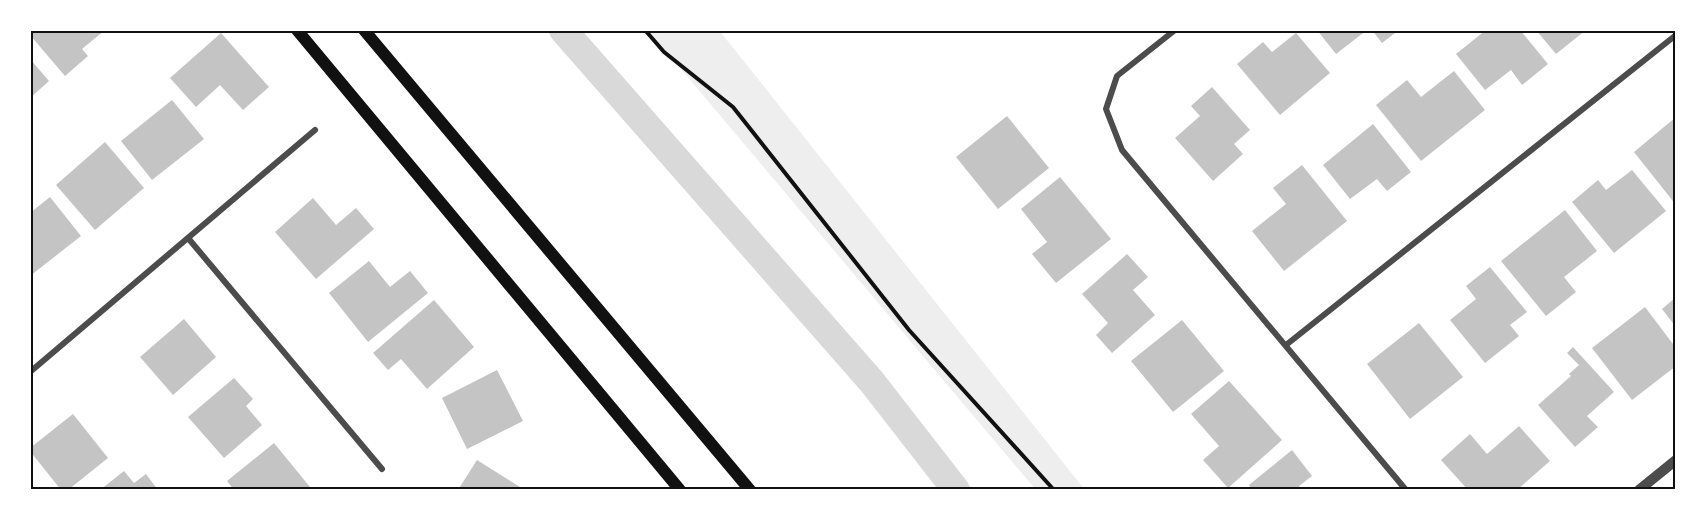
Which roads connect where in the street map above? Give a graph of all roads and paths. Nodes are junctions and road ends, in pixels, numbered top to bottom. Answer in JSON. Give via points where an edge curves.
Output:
{"nodes":[{"id":1,"x":297,"y":30,"type":"edge"},
{"id":2,"x":364,"y":30,"type":"edge"},
{"id":3,"x":645,"y":30,"type":"edge"},
{"id":4,"x":1174,"y":30,"type":"edge"},
{"id":5,"x":1676,"y":35,"type":"edge"},
{"id":6,"x":315,"y":130,"type":"dead end"},
{"id":7,"x":188,"y":238,"type":"junction"},
{"id":8,"x":1286,"y":345,"type":"junction"},
{"id":9,"x":30,"y":372,"type":"edge"},
{"id":10,"x":1676,"y":460,"type":"edge"},
{"id":11,"x":382,"y":468,"type":"dead end"},
{"id":12,"x":680,"y":490,"type":"edge"},
{"id":13,"x":750,"y":490,"type":"edge"},
{"id":14,"x":1054,"y":490,"type":"edge"},
{"id":15,"x":1406,"y":490,"type":"edge"},
{"id":16,"x":1639,"y":490,"type":"edge"}],
"edges":[{"from":1,"to":12,"type":"main road"},
{"from":2,"to":13,"type":"main road"},
{"from":3,"to":14,"type":"path","via":[[664,52],[733,107],[909,330]]},
{"from":4,"to":8,"type":"street","via":[[1117,76],[1106,109],[1122,150]]},
{"from":5,"to":8,"type":"street"},
{"from":6,"to":7,"type":"street"},
{"from":7,"to":9,"type":"street"},
{"from":7,"to":11,"type":"street"},
{"from":8,"to":15,"type":"street"},
{"from":10,"to":16,"type":"street"}]}
